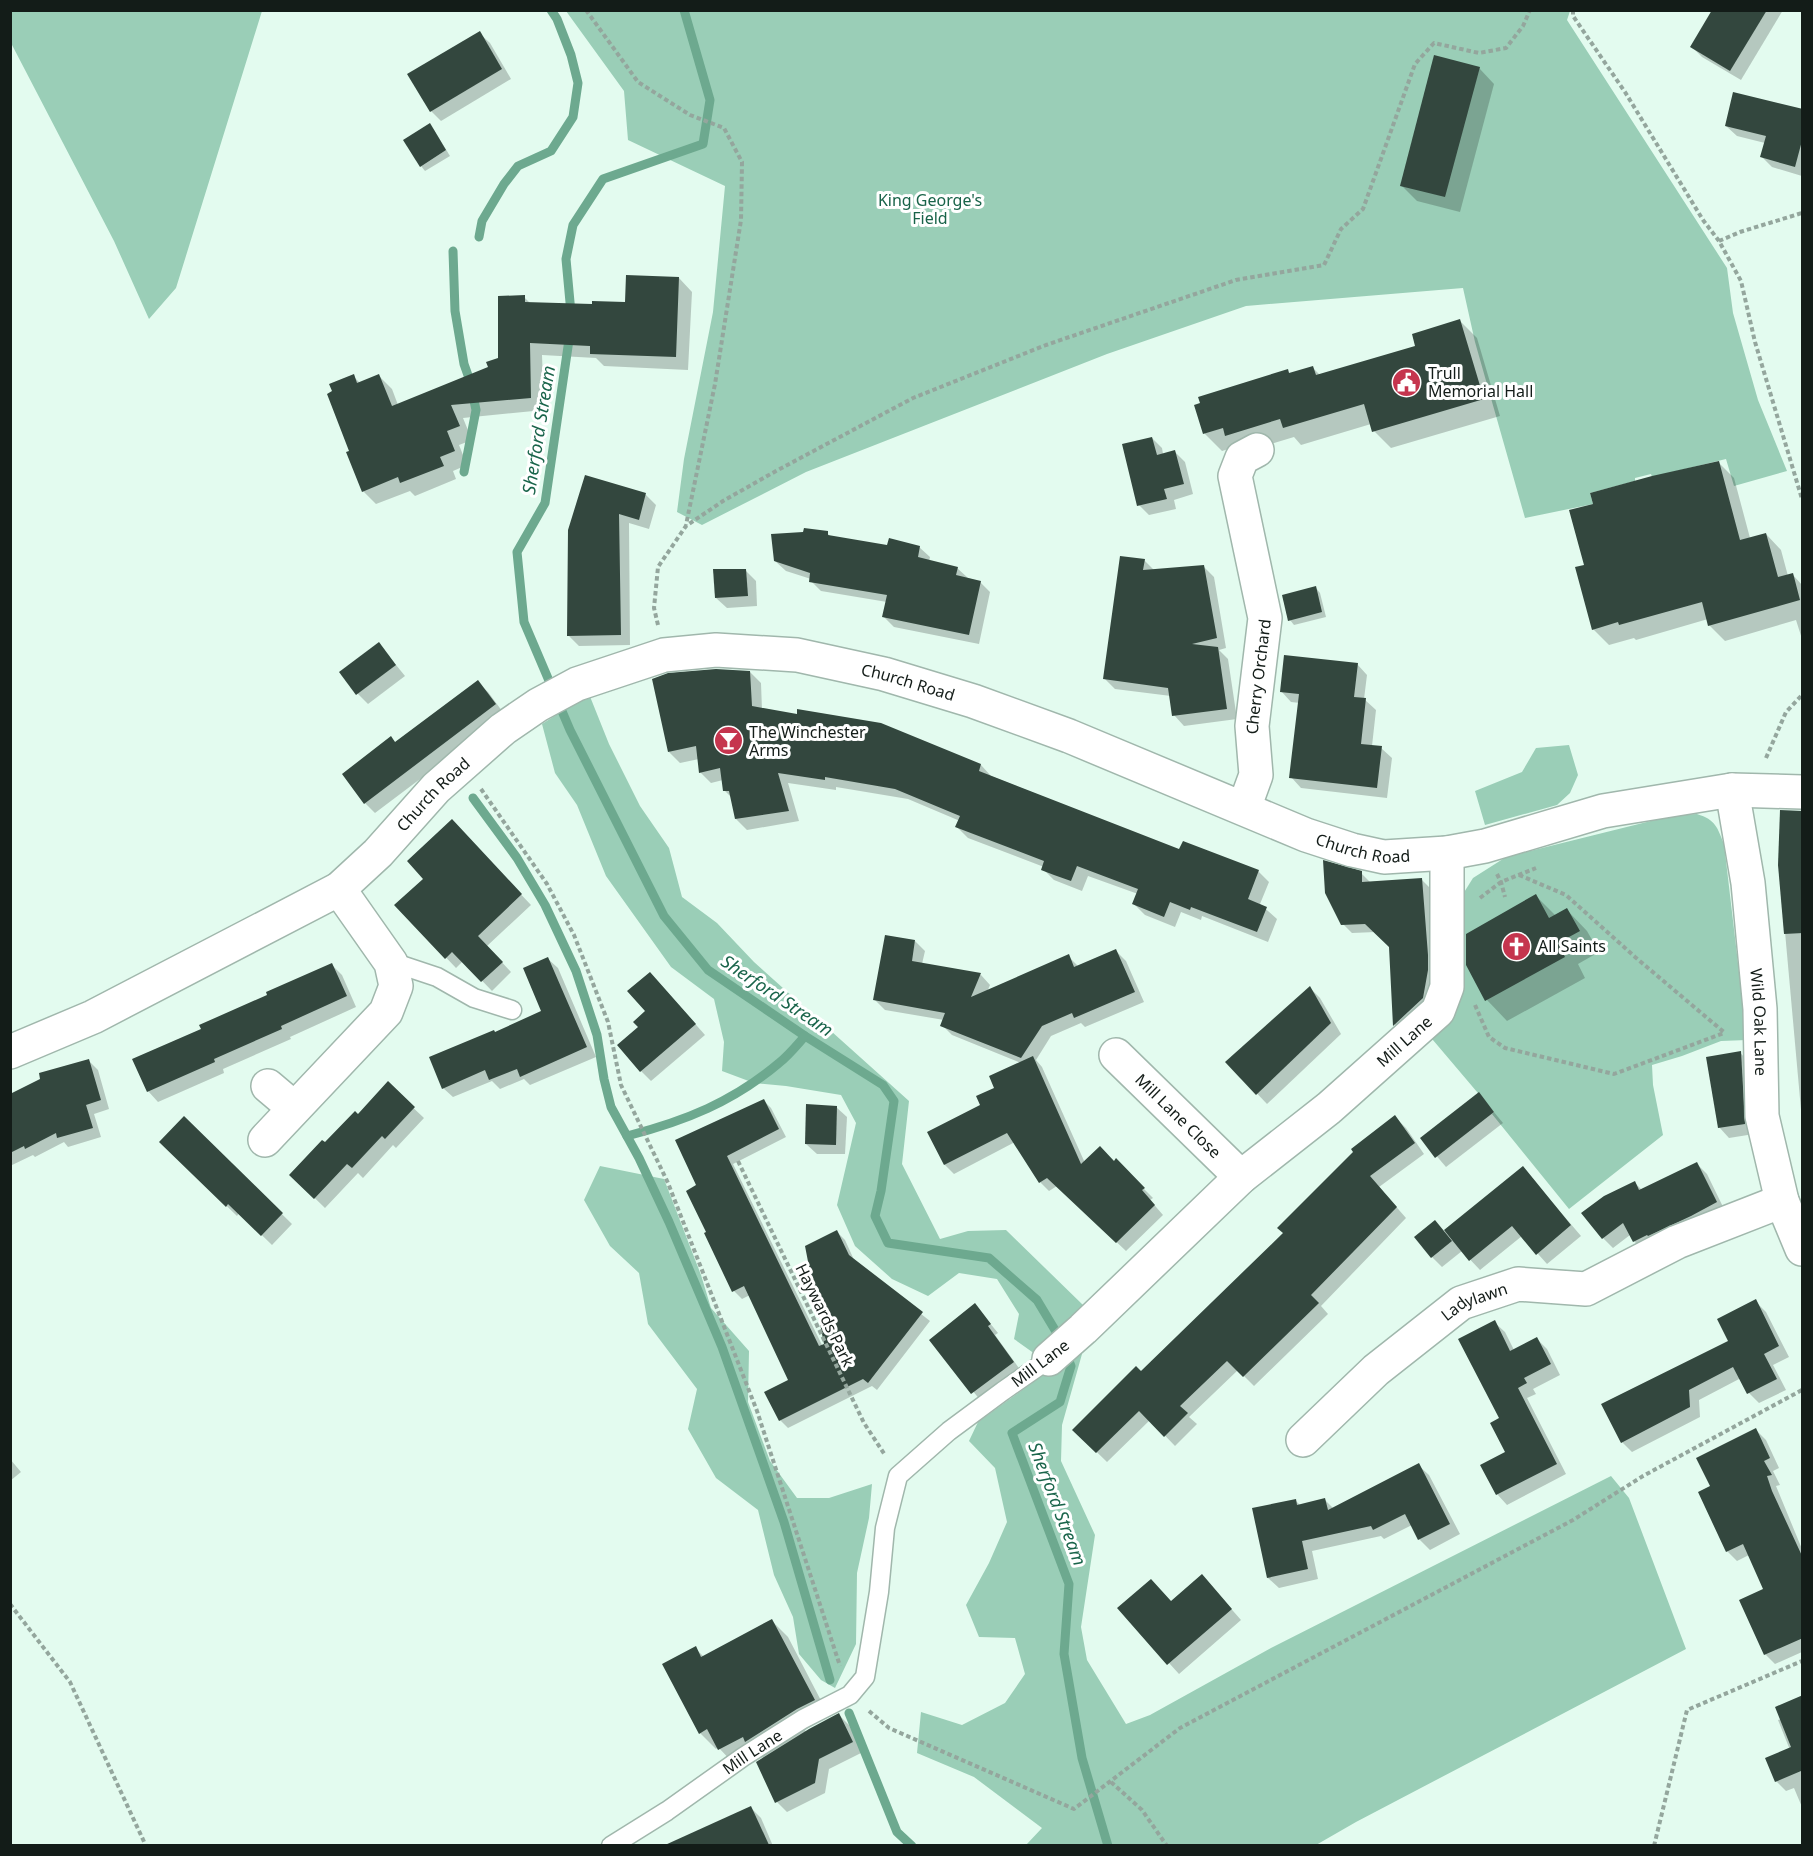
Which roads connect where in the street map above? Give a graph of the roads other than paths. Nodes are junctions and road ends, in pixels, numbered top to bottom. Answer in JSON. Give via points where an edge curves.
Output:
{"nodes":[{"id":1,"x":1257,"y":450,"type":"dead end"},
{"id":2,"x":1747,"y":791,"type":"junction"},
{"id":3,"x":1803,"y":792,"type":"edge"},
{"id":4,"x":1244,"y":808,"type":"junction"},
{"id":5,"x":1447,"y":853,"type":"junction"},
{"id":6,"x":339,"y":889,"type":"junction"},
{"id":7,"x":389,"y":961,"type":"junction"},
{"id":8,"x":512,"y":1010,"type":"dead end"},
{"id":9,"x":10,"y":1052,"type":"edge"},
{"id":10,"x":1116,"y":1055,"type":"dead end"},
{"id":11,"x":268,"y":1086,"type":"dead end"},
{"id":12,"x":294,"y":1108,"type":"junction"},
{"id":13,"x":265,"y":1140,"type":"dead end"},
{"id":14,"x":1241,"y":1177,"type":"junction"},
{"id":15,"x":1782,"y":1201,"type":"junction"},
{"id":16,"x":1803,"y":1249,"type":"edge"},
{"id":17,"x":1049,"y":1359,"type":"joint"},
{"id":18,"x":1303,"y":1440,"type":"dead end"},
{"id":19,"x":611,"y":1845,"type":"edge"}],
"edges":[{"from":1,"to":4,"type":"street","name":"Cherry Orchard","via":[[1242,458],[1235,476],[1265,618],[1252,726],[1256,775]]},
{"from":2,"to":3,"type":"street","name":"Church Road"},
{"from":2,"to":5,"type":"street","name":"Church Road","via":[[1603,811],[1485,846]]},
{"from":2,"to":15,"type":"street","name":"Wild Oak Lane","via":[[1748,883],[1760,1009],[1762,1116]]},
{"from":4,"to":5,"type":"street","name":"Church Road","via":[[1352,850],[1384,857]]},
{"from":4,"to":6,"type":"street","name":"Church Road","via":[[1069,736],[884,674],[797,655],[716,650],[664,655],[577,684],[538,705],[503,729],[436,788],[378,853]]},
{"from":5,"to":14,"type":"street","name":"Mill Lane","via":[[1447,987],[1438,1011],[1329,1108]]},
{"from":6,"to":7,"type":"street"},
{"from":6,"to":9,"type":"street","name":"Church Road","via":[[93,1017]]},
{"from":7,"to":8,"type":"lane"},
{"from":7,"to":12,"type":"street","via":[[396,986],[386,1012]]},
{"from":10,"to":14,"type":"street","name":"Mill Lane Close"},
{"from":11,"to":12,"type":"street"},
{"from":12,"to":13,"type":"street"},
{"from":14,"to":17,"type":"street","name":"Mill Lane"},
{"from":15,"to":16,"type":"street","name":"Wild Oak Lane"},
{"from":15,"to":18,"type":"street","name":"Ladylawn","via":[[1677,1242],[1586,1289],[1518,1284],[1461,1303],[1376,1370]]},
{"from":17,"to":19,"type":"lane","name":"Mill Lane","via":[[949,1431],[898,1476],[885,1528],[864,1677],[850,1695],[803,1719]]}]}
